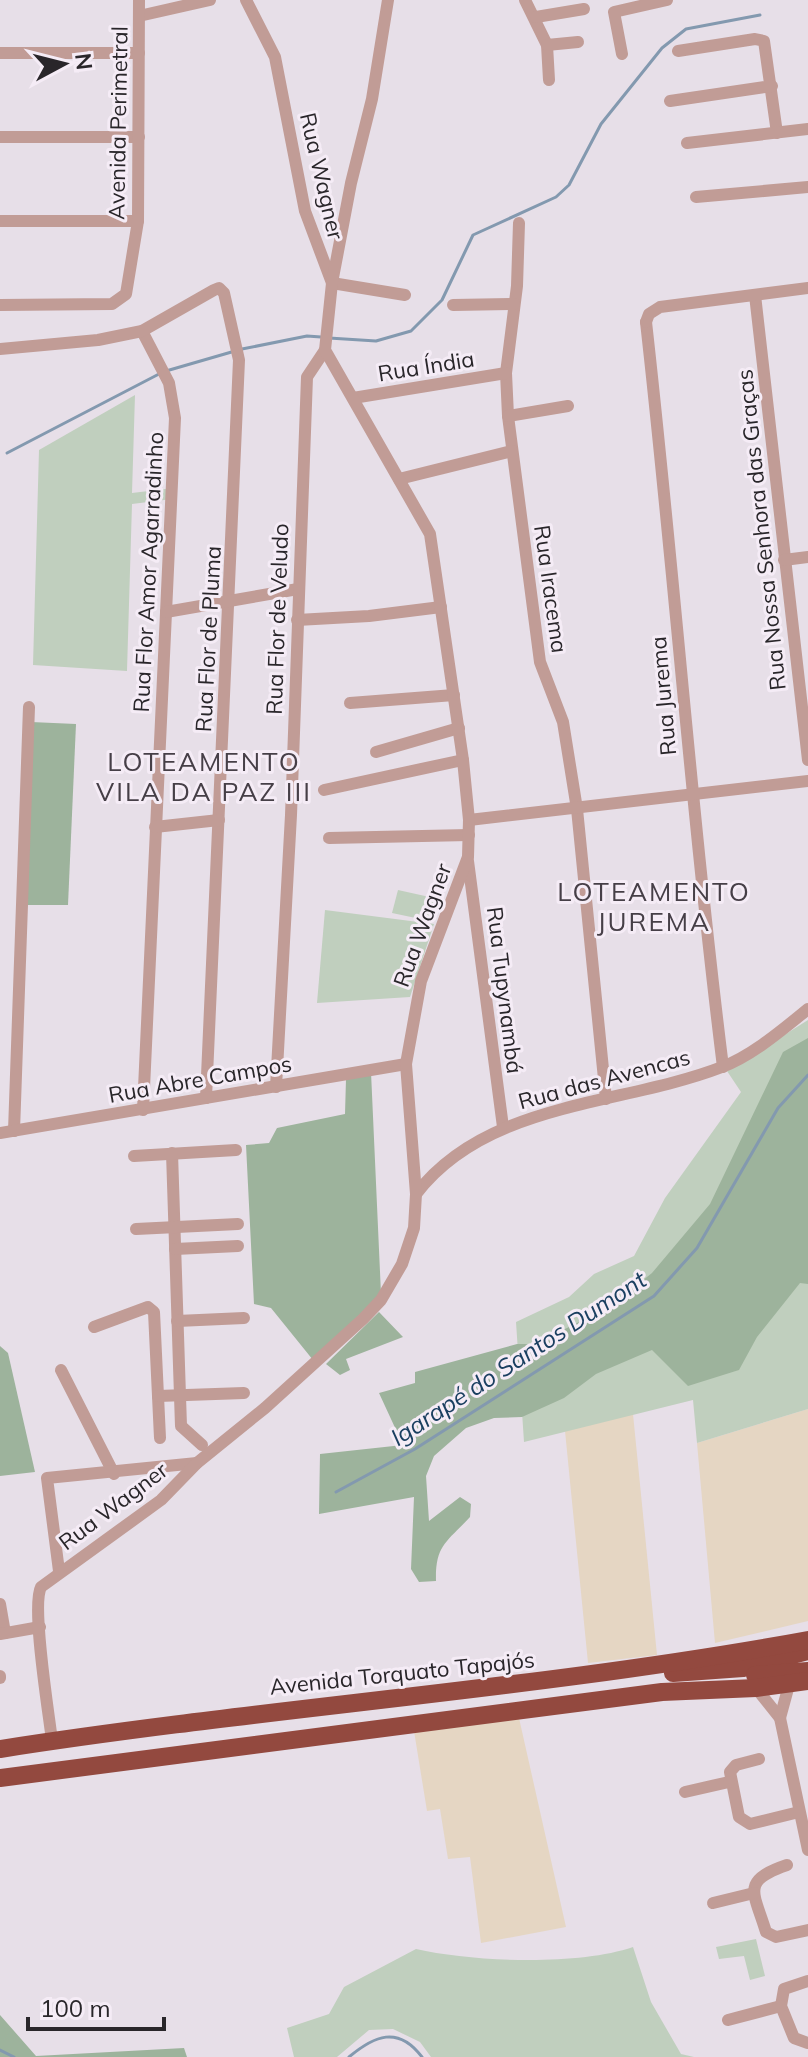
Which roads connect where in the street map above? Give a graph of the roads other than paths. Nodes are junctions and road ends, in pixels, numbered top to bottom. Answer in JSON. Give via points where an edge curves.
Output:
{"nodes":[{"id":1,"x":139,"y":0,"type":"edge"},
{"id":2,"x":210,"y":0,"type":"edge"},
{"id":3,"x":246,"y":0,"type":"edge"},
{"id":4,"x":388,"y":0,"type":"edge"},
{"id":5,"x":525,"y":0,"type":"edge"},
{"id":6,"x":667,"y":0,"type":"edge"},
{"id":7,"x":584,"y":9,"type":"dead end"},
{"id":8,"x":139,"y":16,"type":"junction"},
{"id":9,"x":536,"y":17,"type":"junction"},
{"id":10,"x":578,"y":42,"type":"dead end"},
{"id":11,"x":547,"y":45,"type":"junction"},
{"id":12,"x":678,"y":51,"type":"dead end"},
{"id":13,"x":0,"y":53,"type":"edge"},
{"id":14,"x":139,"y":53,"type":"junction"},
{"id":15,"x":622,"y":54,"type":"dead end"},
{"id":16,"x":549,"y":80,"type":"dead end"},
{"id":17,"x":772,"y":86,"type":"junction"},
{"id":18,"x":670,"y":101,"type":"dead end"},
{"id":19,"x":808,"y":129,"type":"edge"},
{"id":20,"x":777,"y":133,"type":"junction"},
{"id":21,"x":0,"y":137,"type":"edge"},
{"id":22,"x":139,"y":137,"type":"junction"},
{"id":23,"x":687,"y":143,"type":"dead end"},
{"id":24,"x":808,"y":187,"type":"edge"},
{"id":25,"x":696,"y":197,"type":"dead end"},
{"id":26,"x":0,"y":221,"type":"edge"},
{"id":27,"x":138,"y":221,"type":"junction"},
{"id":28,"x":519,"y":223,"type":"dead end"},
{"id":29,"x":332,"y":283,"type":"junction"},
{"id":30,"x":808,"y":288,"type":"edge"},
{"id":31,"x":405,"y":295,"type":"dead end"},
{"id":32,"x":755,"y":295,"type":"junction"},
{"id":33,"x":514,"y":304,"type":"junction"},
{"id":34,"x":0,"y":305,"type":"edge"},
{"id":35,"x":453,"y":305,"type":"dead end"},
{"id":36,"x":142,"y":331,"type":"junction"},
{"id":37,"x":326,"y":347,"type":"junction"},
{"id":38,"x":0,"y":349,"type":"edge"},
{"id":39,"x":506,"y":373,"type":"junction"},
{"id":40,"x":353,"y":398,"type":"junction"},
{"id":41,"x":568,"y":406,"type":"dead end"},
{"id":42,"x":508,"y":416,"type":"junction"},
{"id":43,"x":512,"y":451,"type":"junction"},
{"id":44,"x":399,"y":479,"type":"junction"},
{"id":45,"x":808,"y":557,"type":"edge"},
{"id":46,"x":784,"y":560,"type":"junction"},
{"id":47,"x":298,"y":589,"type":"junction"},
{"id":48,"x":231,"y":601,"type":"junction"},
{"id":49,"x":441,"y":607,"type":"junction"},
{"id":50,"x":166,"y":612,"type":"junction"},
{"id":51,"x":297,"y":620,"type":"junction"},
{"id":52,"x":454,"y":695,"type":"junction"},
{"id":53,"x":350,"y":703,"type":"dead end"},
{"id":54,"x":29,"y":707,"type":"dead end"},
{"id":55,"x":459,"y":728,"type":"junction"},
{"id":56,"x":376,"y":752,"type":"dead end"},
{"id":57,"x":808,"y":759,"type":"edge"},
{"id":58,"x":463,"y":760,"type":"junction"},
{"id":59,"x":808,"y":781,"type":"edge"},
{"id":60,"x":324,"y":790,"type":"dead end"},
{"id":61,"x":692,"y":796,"type":"junction"},
{"id":62,"x":577,"y":809,"type":"junction"},
{"id":63,"x":219,"y":820,"type":"junction"},
{"id":64,"x":469,"y":820,"type":"junction"},
{"id":65,"x":155,"y":827,"type":"junction"},
{"id":66,"x":469,"y":835,"type":"junction"},
{"id":67,"x":329,"y":838,"type":"dead end"},
{"id":68,"x":468,"y":857,"type":"junction"},
{"id":69,"x":808,"y":1009,"type":"edge"},
{"id":70,"x":406,"y":1064,"type":"junction"},
{"id":71,"x":723,"y":1067,"type":"junction"},
{"id":72,"x":276,"y":1087,"type":"junction"},
{"id":73,"x":206,"y":1098,"type":"junction"},
{"id":74,"x":606,"y":1099,"type":"junction"},
{"id":75,"x":143,"y":1110,"type":"junction"},
{"id":76,"x":503,"y":1127,"type":"junction"},
{"id":77,"x":14,"y":1131,"type":"junction"},
{"id":78,"x":0,"y":1133,"type":"edge"},
{"id":79,"x":236,"y":1150,"type":"dead end"},
{"id":80,"x":172,"y":1153,"type":"junction"},
{"id":81,"x":134,"y":1156,"type":"dead end"},
{"id":82,"x":416,"y":1194,"type":"junction"},
{"id":83,"x":238,"y":1224,"type":"dead end"},
{"id":84,"x":174,"y":1227,"type":"junction"},
{"id":85,"x":136,"y":1229,"type":"dead end"},
{"id":86,"x":238,"y":1246,"type":"dead end"},
{"id":87,"x":175,"y":1249,"type":"junction"},
{"id":88,"x":244,"y":1318,"type":"dead end"},
{"id":89,"x":177,"y":1321,"type":"junction"},
{"id":90,"x":94,"y":1327,"type":"dead end"},
{"id":91,"x":61,"y":1370,"type":"dead end"},
{"id":92,"x":244,"y":1393,"type":"dead end"},
{"id":93,"x":180,"y":1395,"type":"junction"},
{"id":94,"x":158,"y":1396,"type":"junction"},
{"id":95,"x":160,"y":1438,"type":"dead end"},
{"id":96,"x":202,"y":1445,"type":"dead end"},
{"id":97,"x":197,"y":1463,"type":"junction"},
{"id":98,"x":114,"y":1474,"type":"junction"},
{"id":99,"x":59,"y":1571,"type":"junction"},
{"id":100,"x":0,"y":1604,"type":"edge"},
{"id":101,"x":40,"y":1627,"type":"junction"},
{"id":102,"x":2,"y":1633,"type":"edge"},
{"id":103,"x":808,"y":1640,"type":"edge"},
{"id":104,"x":808,"y":1651,"type":"edge"},
{"id":105,"x":808,"y":1671,"type":"edge"},
{"id":106,"x":620,"y":1673,"type":"junction"},
{"id":107,"x":808,"y":1681,"type":"edge"},
{"id":108,"x":789,"y":1685,"type":"junction"},
{"id":109,"x":756,"y":1688,"type":"junction"},
{"id":110,"x":662,"y":1692,"type":"junction"},
{"id":111,"x":780,"y":1718,"type":"junction"},
{"id":112,"x":52,"y":1741,"type":"junction"},
{"id":113,"x":0,"y":1749,"type":"edge"},
{"id":114,"x":759,"y":1759,"type":"dead end"},
{"id":115,"x":0,"y":1778,"type":"edge"},
{"id":116,"x":729,"y":1782,"type":"junction"},
{"id":117,"x":685,"y":1792,"type":"dead end"},
{"id":118,"x":799,"y":1812,"type":"junction"},
{"id":119,"x":808,"y":1850,"type":"edge"},
{"id":120,"x":787,"y":1865,"type":"dead end"},
{"id":121,"x":754,"y":1893,"type":"junction"},
{"id":122,"x":713,"y":1903,"type":"dead end"},
{"id":123,"x":808,"y":1930,"type":"edge"},
{"id":124,"x":808,"y":1981,"type":"edge"},
{"id":125,"x":781,"y":2006,"type":"junction"},
{"id":126,"x":728,"y":2020,"type":"dead end"},
{"id":127,"x":808,"y":2043,"type":"edge"}],
"edges":[{"from":1,"to":8,"type":"street","name":"Avenida Perimetral"},
{"from":2,"to":8,"type":"street"},
{"from":3,"to":29,"type":"street","name":"Rua Wagner","via":[[275,57],[305,211]]},
{"from":4,"to":29,"type":"street"},
{"from":5,"to":9,"type":"street"},
{"from":6,"to":15,"type":"street","via":[[614,12]]},
{"from":7,"to":9,"type":"street"},
{"from":8,"to":14,"type":"street","name":"Avenida Perimetral"},
{"from":9,"to":11,"type":"street"},
{"from":10,"to":11,"type":"street"},
{"from":11,"to":16,"type":"street"},
{"from":12,"to":17,"type":"street","via":[[760,39],[766,46]]},
{"from":13,"to":14,"type":"street"},
{"from":14,"to":22,"type":"street","name":"Avenida Perimetral"},
{"from":17,"to":18,"type":"street"},
{"from":17,"to":20,"type":"street"},
{"from":19,"to":20,"type":"street"},
{"from":20,"to":23,"type":"street"},
{"from":21,"to":22,"type":"street"},
{"from":22,"to":27,"type":"street","name":"Avenida Perimetral"},
{"from":24,"to":25,"type":"street"},
{"from":26,"to":27,"type":"street"},
{"from":27,"to":34,"type":"street","name":"Avenida Perimetral","via":[[126,294],[112,304]]},
{"from":28,"to":33,"type":"street","name":"Rua Iracema"},
{"from":29,"to":31,"type":"street"},
{"from":29,"to":37,"type":"street","name":"Rua Wagner"},
{"from":30,"to":32,"type":"street"},
{"from":32,"to":46,"type":"street","name":"Rua Nossa Senhora das Graças"},
{"from":32,"to":61,"type":"street","name":"Rua Jurema","via":[[660,307],[641,321],[665,490]]},
{"from":33,"to":35,"type":"street"},
{"from":33,"to":39,"type":"street","name":"Rua Iracema"},
{"from":36,"to":38,"type":"street"},
{"from":36,"to":48,"type":"street","name":"Rua Flor de Pluma","via":[[214,290],[224,293],[239,360]]},
{"from":36,"to":50,"type":"street","name":"Rua Flor Amor Agarradinho","via":[[169,383],[175,418]]},
{"from":37,"to":40,"type":"street","name":"Rua Wagner"},
{"from":37,"to":47,"type":"street","name":"Rua Flor de Veludo","via":[[307,377]]},
{"from":39,"to":40,"type":"street","name":"Rua Índia"},
{"from":39,"to":42,"type":"street","name":"Rua Iracema"},
{"from":40,"to":44,"type":"street","name":"Rua Wagner"},
{"from":41,"to":42,"type":"street"},
{"from":42,"to":43,"type":"street","name":"Rua Iracema"},
{"from":43,"to":44,"type":"street"},
{"from":43,"to":62,"type":"street","name":"Rua Iracema","via":[[540,662],[563,722]]},
{"from":44,"to":49,"type":"street","name":"Rua Wagner","via":[[430,534]]},
{"from":45,"to":46,"type":"street"},
{"from":46,"to":57,"type":"street","name":"Rua Nossa Senhora das Graças"},
{"from":47,"to":48,"type":"street"},
{"from":47,"to":51,"type":"street","name":"Rua Flor de Veludo"},
{"from":48,"to":50,"type":"street"},
{"from":48,"to":63,"type":"street","name":"Rua Flor de Pluma"},
{"from":49,"to":51,"type":"street"},
{"from":49,"to":52,"type":"street","name":"Rua Wagner"},
{"from":50,"to":65,"type":"street","name":"Rua Flor Amor Agarradinho"},
{"from":51,"to":72,"type":"street","name":"Rua Flor de Veludo"},
{"from":52,"to":53,"type":"street"},
{"from":52,"to":55,"type":"street","name":"Rua Wagner"},
{"from":54,"to":77,"type":"street"},
{"from":55,"to":56,"type":"street"},
{"from":55,"to":58,"type":"street","name":"Rua Wagner"},
{"from":58,"to":60,"type":"street"},
{"from":58,"to":64,"type":"street","name":"Rua Wagner"},
{"from":59,"to":61,"type":"street"},
{"from":61,"to":62,"type":"street"},
{"from":61,"to":71,"type":"street","name":"Rua Jurema"},
{"from":62,"to":64,"type":"street"},
{"from":62,"to":74,"type":"street","name":"Rua Iracema"},
{"from":63,"to":65,"type":"street"},
{"from":63,"to":73,"type":"street","name":"Rua Flor de Pluma"},
{"from":64,"to":66,"type":"street","name":"Rua Wagner"},
{"from":65,"to":75,"type":"street","name":"Rua Flor Amor Agarradinho"},
{"from":66,"to":67,"type":"street"},
{"from":66,"to":68,"type":"street","name":"Rua Wagner"},
{"from":68,"to":70,"type":"street","name":"Rua Wagner","via":[[421,981]]},
{"from":68,"to":76,"type":"street","name":"Rua Tupynambá"},
{"from":69,"to":71,"type":"street","name":"Rua das Avencas"},
{"from":70,"to":72,"type":"street","name":"Rua Abre Campos"},
{"from":70,"to":82,"type":"street","name":"Rua Wagner"},
{"from":71,"to":74,"type":"street","name":"Rua das Avencas"},
{"from":72,"to":73,"type":"street","name":"Rua Abre Campos"},
{"from":73,"to":75,"type":"street","name":"Rua Abre Campos"},
{"from":74,"to":76,"type":"street","name":"Rua das Avencas"},
{"from":75,"to":77,"type":"street","name":"Rua Abre Campos"},
{"from":76,"to":82,"type":"street","name":"Rua das Avencas","via":[[443,1164]]},
{"from":77,"to":78,"type":"street","name":"Rua Abre Campos"},
{"from":79,"to":80,"type":"street"},
{"from":80,"to":81,"type":"street"},
{"from":80,"to":84,"type":"street"},
{"from":82,"to":97,"type":"street","name":"Rua Wagner","via":[[414,1228],[381,1300]]},
{"from":83,"to":84,"type":"street"},
{"from":84,"to":85,"type":"street"},
{"from":84,"to":87,"type":"street"},
{"from":86,"to":87,"type":"street"},
{"from":87,"to":89,"type":"street"},
{"from":88,"to":89,"type":"street"},
{"from":89,"to":93,"type":"street"},
{"from":90,"to":94,"type":"street","via":[[152,1309]]},
{"from":91,"to":98,"type":"street"},
{"from":92,"to":93,"type":"street"},
{"from":93,"to":94,"type":"street"},
{"from":93,"to":96,"type":"street","via":[[181,1426]]},
{"from":94,"to":95,"type":"street"},
{"from":97,"to":98,"type":"street"},
{"from":97,"to":99,"type":"street","name":"Rua Wagner","via":[[161,1500]]},
{"from":98,"to":99,"type":"street","via":[[47,1478]]},
{"from":99,"to":101,"type":"street","name":"Rua Wagner","via":[[38,1594]]},
{"from":100,"to":102,"type":"street"},
{"from":101,"to":102,"type":"street"},
{"from":101,"to":112,"type":"street","name":"Rua Wagner"},
{"from":103,"to":106,"type":"highway","name":"Avenida Torquato Tapajós"},
{"from":104,"to":106,"type":"highway","via":[[743,1668]]},
{"from":105,"to":110,"type":"highway","via":[[729,1677]]},
{"from":106,"to":112,"type":"highway","name":"Avenida Torquato Tapajós"},
{"from":107,"to":108,"type":"highway"},
{"from":108,"to":109,"type":"highway"},
{"from":108,"to":111,"type":"street"},
{"from":109,"to":110,"type":"highway"},
{"from":109,"to":111,"type":"street"},
{"from":110,"to":115,"type":"highway"},
{"from":111,"to":118,"type":"street"},
{"from":112,"to":113,"type":"highway","name":"Avenida Torquato Tapajós"},
{"from":114,"to":116,"type":"street","via":[[733,1767]]},
{"from":116,"to":117,"type":"street"},
{"from":116,"to":118,"type":"street","via":[[739,1817],[747,1823]]},
{"from":118,"to":119,"type":"street"},
{"from":120,"to":121,"type":"street","via":[[758,1876]]},
{"from":121,"to":122,"type":"street"},
{"from":121,"to":123,"type":"street","via":[[769,1934]]},
{"from":124,"to":125,"type":"street","via":[[784,1989]]},
{"from":125,"to":126,"type":"street"},
{"from":125,"to":127,"type":"street","via":[[794,2038]]}]}
